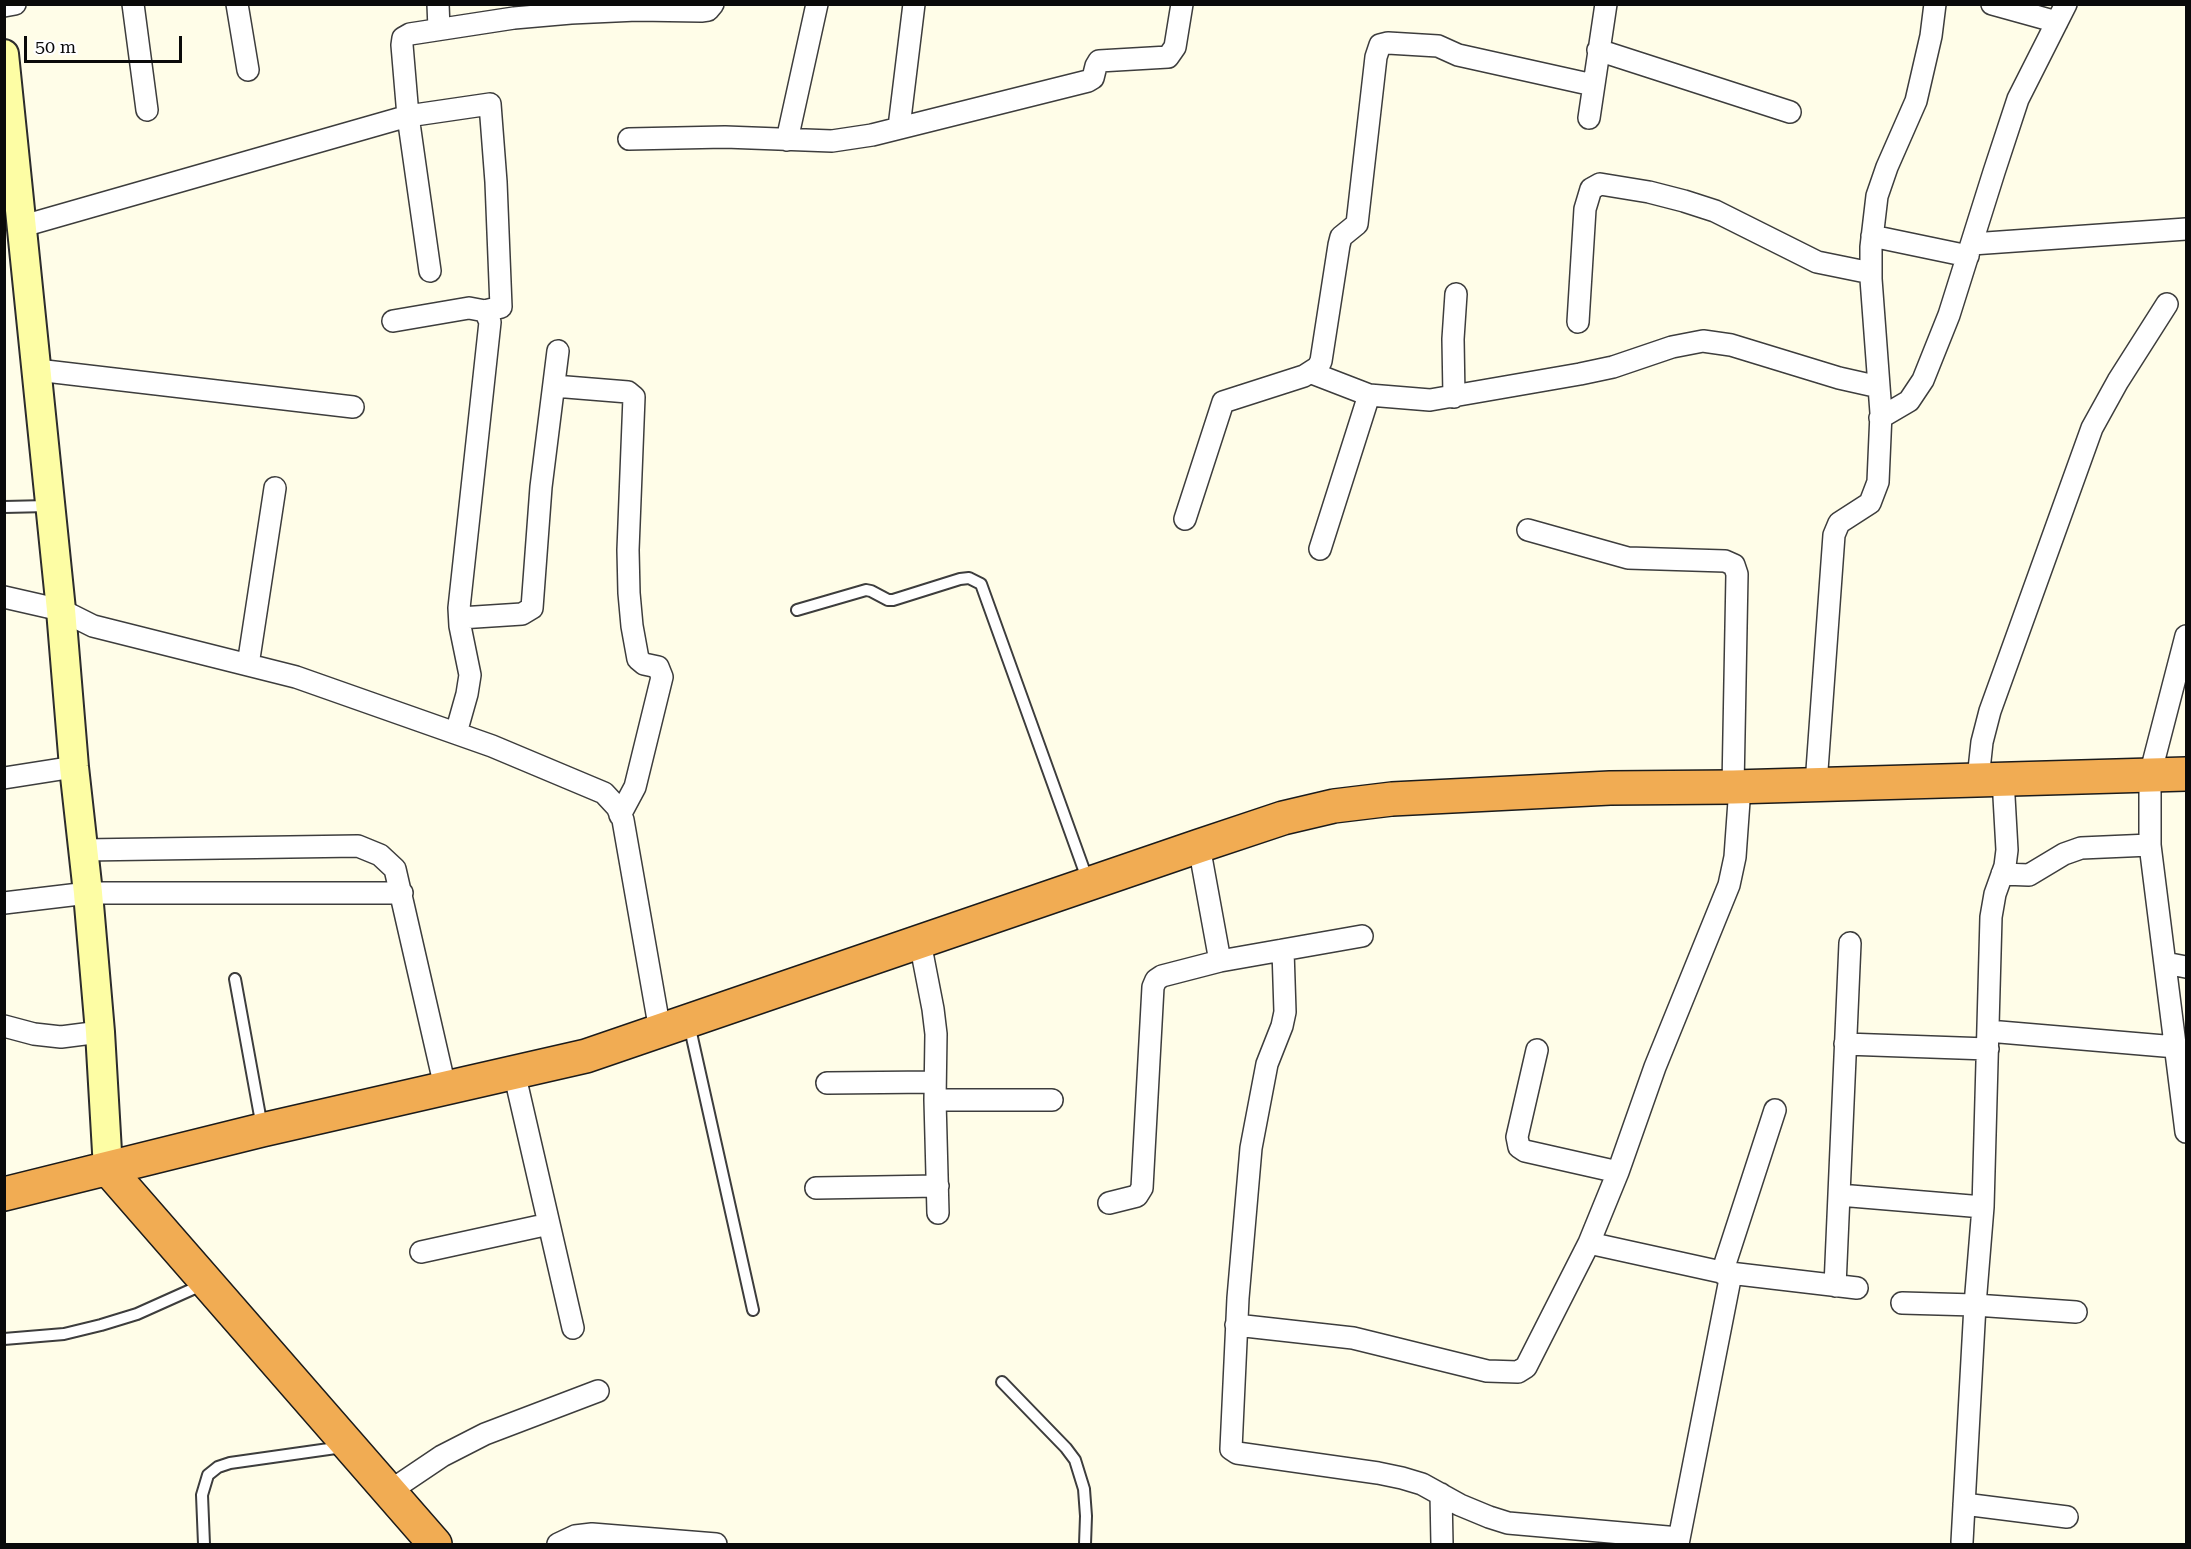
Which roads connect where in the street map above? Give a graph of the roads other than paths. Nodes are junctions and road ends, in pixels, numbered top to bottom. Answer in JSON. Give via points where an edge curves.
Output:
{"nodes":[{"id":1,"x":15,"y":4,"type":"edge"},
{"id":2,"x":133,"y":4,"type":"edge"},
{"id":3,"x":237,"y":4,"type":"edge"},
{"id":4,"x":438,"y":4,"type":"edge"},
{"id":5,"x":713,"y":4,"type":"edge"},
{"id":6,"x":817,"y":4,"type":"edge"},
{"id":7,"x":914,"y":4,"type":"edge"},
{"id":8,"x":1182,"y":4,"type":"edge"},
{"id":9,"x":1606,"y":4,"type":"edge"},
{"id":10,"x":1935,"y":4,"type":"edge"},
{"id":11,"x":1992,"y":4,"type":"edge"},
{"id":12,"x":4,"y":6,"type":"edge"},
{"id":13,"x":2062,"y":13,"type":"edge"},
{"id":14,"x":439,"y":29,"type":"junction"},
{"id":15,"x":1598,"y":50,"type":"junction"},
{"id":16,"x":4,"y":54,"type":"edge"},
{"id":17,"x":248,"y":70,"type":"dead end"},
{"id":18,"x":1593,"y":85,"type":"junction"},
{"id":19,"x":147,"y":110,"type":"dead end"},
{"id":20,"x":1790,"y":112,"type":"dead end"},
{"id":21,"x":408,"y":117,"type":"junction"},
{"id":22,"x":1589,"y":118,"type":"dead end"},
{"id":23,"x":899,"y":128,"type":"junction"},
{"id":24,"x":629,"y":139,"type":"dead end"},
{"id":25,"x":787,"y":140,"type":"junction"},
{"id":26,"x":10,"y":162,"type":"edge"},
{"id":27,"x":23,"y":226,"type":"junction"},
{"id":28,"x":2187,"y":229,"type":"edge"},
{"id":29,"x":1872,"y":236,"type":"junction"},
{"id":30,"x":1970,"y":250,"type":"junction"},
{"id":31,"x":429,"y":271,"type":"dead end"},
{"id":32,"x":1871,"y":273,"type":"junction"},
{"id":33,"x":1456,"y":294,"type":"dead end"},
{"id":34,"x":2167,"y":304,"type":"dead end"},
{"id":35,"x":485,"y":311,"type":"junction"},
{"id":36,"x":393,"y":321,"type":"dead end"},
{"id":37,"x":1578,"y":322,"type":"dead end"},
{"id":38,"x":558,"y":351,"type":"dead end"},
{"id":39,"x":37,"y":370,"type":"junction"},
{"id":40,"x":1312,"y":373,"type":"junction"},
{"id":41,"x":554,"y":386,"type":"junction"},
{"id":42,"x":1879,"y":387,"type":"junction"},
{"id":43,"x":1369,"y":395,"type":"junction"},
{"id":44,"x":1454,"y":397,"type":"junction"},
{"id":45,"x":353,"y":407,"type":"dead end"},
{"id":46,"x":1880,"y":418,"type":"junction"},
{"id":47,"x":275,"y":488,"type":"dead end"},
{"id":48,"x":51,"y":506,"type":"junction"},
{"id":49,"x":4,"y":507,"type":"edge"},
{"id":50,"x":1185,"y":519,"type":"dead end"},
{"id":51,"x":1528,"y":530,"type":"dead end"},
{"id":52,"x":1320,"y":549,"type":"dead end"},
{"id":53,"x":4,"y":597,"type":"edge"},
{"id":54,"x":61,"y":610,"type":"junction"},
{"id":55,"x":797,"y":610,"type":"dead end"},
{"id":56,"x":460,"y":618,"type":"junction"},
{"id":57,"x":2187,"y":636,"type":"edge"},
{"id":58,"x":248,"y":665,"type":"junction"},
{"id":59,"x":456,"y":733,"type":"junction"},
{"id":60,"x":74,"y":767,"type":"junction"},
{"id":61,"x":2187,"y":774,"type":"edge"},
{"id":62,"x":2150,"y":775,"type":"junction"},
{"id":63,"x":4,"y":778,"type":"edge"},
{"id":64,"x":1991,"y":779,"type":"junction"},
{"id":65,"x":1816,"y":784,"type":"junction"},
{"id":66,"x":1737,"y":787,"type":"junction"},
{"id":67,"x":620,"y":815,"type":"junction"},
{"id":68,"x":2150,"y":845,"type":"junction"},
{"id":69,"x":1199,"y":846,"type":"junction"},
{"id":70,"x":84,"y":850,"type":"junction"},
{"id":71,"x":2002,"y":874,"type":"junction"},
{"id":72,"x":1088,"y":884,"type":"junction"},
{"id":73,"x":88,"y":893,"type":"junction"},
{"id":74,"x":402,"y":893,"type":"junction"},
{"id":75,"x":4,"y":903,"type":"edge"},
{"id":76,"x":1362,"y":936,"type":"dead end"},
{"id":77,"x":920,"y":942,"type":"junction"},
{"id":78,"x":1850,"y":943,"type":"dead end"},
{"id":79,"x":1283,"y":950,"type":"junction"},
{"id":80,"x":1220,"y":961,"type":"junction"},
{"id":81,"x":2165,"y":963,"type":"junction"},
{"id":82,"x":2187,"y":967,"type":"edge"},
{"id":83,"x":235,"y":979,"type":"dead end"},
{"id":84,"x":4,"y":1026,"type":"edge"},
{"id":85,"x":674,"y":1026,"type":"junction"},
{"id":86,"x":100,"y":1032,"type":"junction"},
{"id":87,"x":1988,"y":1040,"type":"junction"},
{"id":88,"x":1845,"y":1044,"type":"junction"},
{"id":89,"x":2176,"y":1047,"type":"junction"},
{"id":90,"x":1537,"y":1050,"type":"dead end"},
{"id":91,"x":514,"y":1072,"type":"junction"},
{"id":92,"x":827,"y":1083,"type":"dead end"},
{"id":93,"x":445,"y":1087,"type":"junction"},
{"id":94,"x":2184,"y":1090,"type":"edge"},
{"id":95,"x":935,"y":1091,"type":"junction"},
{"id":96,"x":1052,"y":1100,"type":"dead end"},
{"id":97,"x":1775,"y":1110,"type":"dead end"},
{"id":98,"x":262,"y":1130,"type":"junction"},
{"id":99,"x":2187,"y":1132,"type":"edge"},
{"id":100,"x":108,"y":1169,"type":"junction"},
{"id":101,"x":1618,"y":1172,"type":"junction"},
{"id":102,"x":938,"y":1186,"type":"junction"},
{"id":103,"x":816,"y":1188,"type":"dead end"},
{"id":104,"x":4,"y":1194,"type":"edge"},
{"id":105,"x":1839,"y":1195,"type":"junction"},
{"id":106,"x":1109,"y":1203,"type":"dead end"},
{"id":107,"x":1983,"y":1208,"type":"junction"},
{"id":108,"x":939,"y":1213,"type":"dead end"},
{"id":109,"x":549,"y":1224,"type":"junction"},
{"id":110,"x":1589,"y":1243,"type":"junction"},
{"id":111,"x":421,"y":1252,"type":"dead end"},
{"id":112,"x":1726,"y":1273,"type":"junction"},
{"id":113,"x":207,"y":1282,"type":"junction"},
{"id":114,"x":1835,"y":1286,"type":"junction"},
{"id":115,"x":1857,"y":1288,"type":"dead end"},
{"id":116,"x":1902,"y":1303,"type":"dead end"},
{"id":117,"x":1975,"y":1305,"type":"junction"},
{"id":118,"x":753,"y":1310,"type":"dead end"},
{"id":119,"x":2076,"y":1312,"type":"dead end"},
{"id":120,"x":1236,"y":1325,"type":"junction"},
{"id":121,"x":573,"y":1328,"type":"dead end"},
{"id":122,"x":4,"y":1340,"type":"edge"},
{"id":123,"x":1002,"y":1382,"type":"dead end"},
{"id":124,"x":598,"y":1391,"type":"dead end"},
{"id":125,"x":349,"y":1446,"type":"junction"},
{"id":126,"x":390,"y":1491,"type":"junction"},
{"id":127,"x":1441,"y":1494,"type":"junction"},
{"id":128,"x":1964,"y":1504,"type":"junction"},
{"id":129,"x":2067,"y":1517,"type":"dead end"},
{"id":130,"x":1679,"y":1541,"type":"edge"},
{"id":131,"x":1962,"y":1542,"type":"dead end"},
{"id":132,"x":204,"y":1545,"type":"edge"},
{"id":133,"x":435,"y":1545,"type":"edge"},
{"id":134,"x":558,"y":1545,"type":"edge"},
{"id":135,"x":716,"y":1545,"type":"edge"},
{"id":136,"x":1085,"y":1545,"type":"edge"},
{"id":137,"x":1442,"y":1545,"type":"edge"}],
"edges":[{"from":1,"to":12,"type":"street"},
{"from":2,"to":19,"type":"street"},
{"from":3,"to":17,"type":"street"},
{"from":4,"to":14,"type":"street"},
{"from":5,"to":14,"type":"street","via":[[701,11],[571,13]]},
{"from":6,"to":25,"type":"street"},
{"from":7,"to":23,"type":"street"},
{"from":8,"to":23,"type":"street","via":[[1176,47],[1168,57],[1099,61],[1088,81]]},
{"from":9,"to":15,"type":"street"},
{"from":10,"to":29,"type":"street","via":[[1916,101],[1877,196]]},
{"from":11,"to":13,"type":"street"},
{"from":13,"to":30,"type":"street","via":[[2018,99]]},
{"from":14,"to":21,"type":"street","via":[[410,34],[402,40]]},
{"from":15,"to":18,"type":"street"},
{"from":15,"to":20,"type":"street"},
{"from":16,"to":26,"type":"street"},
{"from":18,"to":22,"type":"street"},
{"from":18,"to":40,"type":"street","via":[[1458,55],[1438,46],[1380,45],[1357,224],[1341,237],[1323,351],[1318,368]]},
{"from":21,"to":27,"type":"street"},
{"from":21,"to":31,"type":"street"},
{"from":21,"to":35,"type":"street","via":[[489,104],[501,307]]},
{"from":23,"to":25,"type":"street","via":[[848,140]]},
{"from":24,"to":25,"type":"street"},
{"from":26,"to":27,"type":"street"},
{"from":27,"to":39,"type":"street"},
{"from":28,"to":30,"type":"street"},
{"from":29,"to":30,"type":"street"},
{"from":29,"to":32,"type":"street"},
{"from":30,"to":46,"type":"street","via":[[1923,380],[1909,401]]},
{"from":32,"to":37,"type":"street","via":[[1816,262],[1715,211],[1649,192],[1600,184],[1591,189],[1585,209]]},
{"from":32,"to":42,"type":"street"},
{"from":33,"to":44,"type":"street"},
{"from":34,"to":64,"type":"street","via":[[2092,428],[1990,711],[1982,742]]},
{"from":35,"to":36,"type":"street","via":[[469,308]]},
{"from":35,"to":56,"type":"street","via":[[491,329]]},
{"from":38,"to":41,"type":"street"},
{"from":39,"to":45,"type":"street"},
{"from":39,"to":48,"type":"street"},
{"from":40,"to":43,"type":"street"},
{"from":40,"to":50,"type":"street","via":[[1223,402]]},
{"from":41,"to":56,"type":"street","via":[[532,608],[522,614]]},
{"from":41,"to":67,"type":"street","via":[[628,392],[634,398],[628,550],[632,626],[638,659],[658,667],[662,677],[635,787]]},
{"from":42,"to":44,"type":"street","via":[[1731,345],[1703,341],[1672,346],[1602,369]]},
{"from":42,"to":46,"type":"street"},
{"from":43,"to":44,"type":"street","via":[[1421,400]]},
{"from":43,"to":52,"type":"street"},
{"from":46,"to":65,"type":"street","via":[[1874,496],[1864,509],[1839,523],[1832,544]]},
{"from":47,"to":58,"type":"street"},
{"from":48,"to":49,"type":"lane"},
{"from":48,"to":54,"type":"street"},
{"from":51,"to":66,"type":"street","via":[[1628,558],[1725,561],[1734,565]]},
{"from":53,"to":54,"type":"street"},
{"from":54,"to":58,"type":"street","via":[[93,626]]},
{"from":54,"to":60,"type":"street"},
{"from":55,"to":72,"type":"lane","via":[[866,590],[893,600],[960,579],[969,578],[981,584]]},
{"from":56,"to":59,"type":"street","via":[[470,675]]},
{"from":57,"to":62,"type":"street"},
{"from":58,"to":59,"type":"street","via":[[307,681]]},
{"from":59,"to":67,"type":"street","via":[[590,786],[611,799]]},
{"from":60,"to":63,"type":"street"},
{"from":60,"to":70,"type":"street"},
{"from":61,"to":62,"type":"highway"},
{"from":62,"to":64,"type":"highway"},
{"from":62,"to":68,"type":"street"},
{"from":64,"to":65,"type":"highway"},
{"from":64,"to":71,"type":"street","via":[[2007,850]]},
{"from":65,"to":66,"type":"highway"},
{"from":66,"to":69,"type":"highway","via":[[1610,788],[1392,799],[1293,815]]},
{"from":66,"to":101,"type":"street","via":[[1735,857],[1729,885],[1655,1067]]},
{"from":67,"to":85,"type":"street"},
{"from":68,"to":71,"type":"street","via":[[2081,848],[2029,875]]},
{"from":68,"to":81,"type":"street"},
{"from":69,"to":72,"type":"highway"},
{"from":69,"to":80,"type":"street"},
{"from":70,"to":73,"type":"street"},
{"from":70,"to":74,"type":"street","via":[[358,846],[380,855],[396,869]]},
{"from":71,"to":87,"type":"street","via":[[1991,917]]},
{"from":72,"to":77,"type":"highway"},
{"from":73,"to":74,"type":"street"},
{"from":73,"to":75,"type":"street"},
{"from":73,"to":86,"type":"street"},
{"from":74,"to":93,"type":"street"},
{"from":76,"to":79,"type":"street"},
{"from":77,"to":85,"type":"highway"},
{"from":77,"to":95,"type":"street","via":[[934,1017]]},
{"from":78,"to":88,"type":"street"},
{"from":79,"to":80,"type":"street"},
{"from":79,"to":120,"type":"street","via":[[1285,1012],[1268,1064],[1251,1148]]},
{"from":80,"to":106,"type":"street","via":[[1162,976],[1154,982],[1142,1188],[1137,1196]]},
{"from":81,"to":82,"type":"street"},
{"from":81,"to":89,"type":"street"},
{"from":83,"to":98,"type":"lane"},
{"from":84,"to":86,"type":"street","via":[[60,1037]]},
{"from":85,"to":91,"type":"highway","via":[[586,1056]]},
{"from":85,"to":118,"type":"lane"},
{"from":86,"to":100,"type":"street"},
{"from":87,"to":88,"type":"street"},
{"from":87,"to":89,"type":"street"},
{"from":87,"to":107,"type":"street"},
{"from":88,"to":105,"type":"street"},
{"from":89,"to":94,"type":"street"},
{"from":90,"to":101,"type":"street","via":[[1517,1137],[1519,1147]]},
{"from":91,"to":93,"type":"highway"},
{"from":91,"to":109,"type":"street"},
{"from":92,"to":95,"type":"street"},
{"from":93,"to":98,"type":"highway"},
{"from":94,"to":99,"type":"street"},
{"from":95,"to":96,"type":"street"},
{"from":95,"to":102,"type":"street"},
{"from":97,"to":112,"type":"street"},
{"from":98,"to":100,"type":"highway"},
{"from":100,"to":104,"type":"highway"},
{"from":100,"to":113,"type":"highway"},
{"from":101,"to":110,"type":"street"},
{"from":102,"to":103,"type":"street"},
{"from":102,"to":108,"type":"street"},
{"from":105,"to":107,"type":"street"},
{"from":105,"to":114,"type":"street"},
{"from":107,"to":117,"type":"street"},
{"from":109,"to":111,"type":"street"},
{"from":109,"to":121,"type":"street"},
{"from":110,"to":112,"type":"street"},
{"from":110,"to":120,"type":"street","via":[[1526,1367],[1518,1372],[1474,1369],[1353,1338]]},
{"from":112,"to":114,"type":"street"},
{"from":112,"to":130,"type":"street"},
{"from":113,"to":122,"type":"lane","via":[[137,1314],[101,1325],[64,1334]]},
{"from":113,"to":125,"type":"highway"},
{"from":114,"to":115,"type":"street"},
{"from":116,"to":117,"type":"street"},
{"from":117,"to":119,"type":"street"},
{"from":117,"to":128,"type":"street"},
{"from":120,"to":127,"type":"street","via":[[1230,1445],[1234,1452],[1377,1473],[1422,1484]]},
{"from":123,"to":136,"type":"lane","via":[[1075,1460],[1084,1490]]},
{"from":124,"to":126,"type":"street","via":[[485,1434],[442,1456]]},
{"from":125,"to":126,"type":"highway"},
{"from":125,"to":132,"type":"lane","via":[[219,1467],[208,1475],[202,1495]]},
{"from":126,"to":133,"type":"highway"},
{"from":127,"to":130,"type":"street","via":[[1508,1523]]},
{"from":127,"to":137,"type":"street"},
{"from":128,"to":129,"type":"street"},
{"from":128,"to":131,"type":"street"},
{"from":134,"to":135,"type":"street","via":[[575,1536],[592,1534]]}]}
